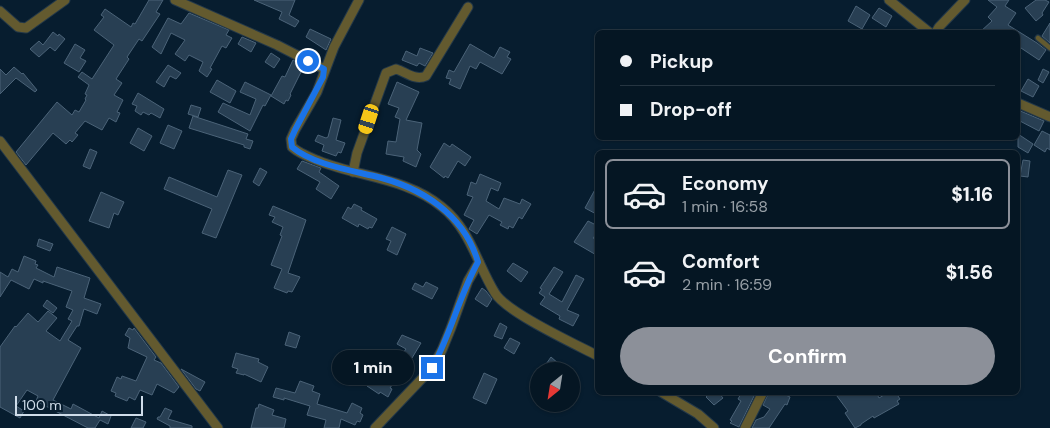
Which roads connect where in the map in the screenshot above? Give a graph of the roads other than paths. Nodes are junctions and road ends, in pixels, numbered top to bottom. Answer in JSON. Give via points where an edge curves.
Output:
{"nodes":[{"id":1,"x":65,"y":0,"type":"edge"},
{"id":2,"x":175,"y":0,"type":"edge"},
{"id":3,"x":359,"y":0,"type":"edge"},
{"id":4,"x":889,"y":0,"type":"edge"},
{"id":5,"x":965,"y":0,"type":"edge"},
{"id":6,"x":468,"y":7,"type":"dead end"},
{"id":7,"x":0,"y":11,"type":"edge"},
{"id":8,"x":926,"y":30,"type":"edge"},
{"id":9,"x":937,"y":30,"type":"edge"},
{"id":10,"x":1038,"y":38,"type":"dead end"},
{"id":11,"x":1050,"y":48,"type":"edge"},
{"id":12,"x":324,"y":69,"type":"junction"},
{"id":13,"x":1020,"y":104,"type":"edge"},
{"id":14,"x":1050,"y":117,"type":"edge"},
{"id":15,"x":0,"y":141,"type":"edge"},
{"id":16,"x":353,"y":172,"type":"junction"},
{"id":17,"x":478,"y":262,"type":"junction"},
{"id":18,"x":595,"y":354,"type":"edge"},
{"id":19,"x":667,"y":395,"type":"edge"},
{"id":20,"x":762,"y":395,"type":"edge"},
{"id":21,"x":218,"y":428,"type":"edge"},
{"id":22,"x":375,"y":428,"type":"edge"},
{"id":23,"x":714,"y":428,"type":"edge"},
{"id":24,"x":745,"y":428,"type":"edge"}],
"edges":[{"from":1,"to":7,"type":"street","via":[[26,28],[18,27]]},
{"from":2,"to":12,"type":"street"},
{"from":3,"to":12,"type":"street"},
{"from":4,"to":8,"type":"street"},
{"from":5,"to":9,"type":"street"},
{"from":6,"to":16,"type":"street","via":[[426,76],[414,77],[396,69],[386,73]]},
{"from":10,"to":11,"type":"lane"},
{"from":12,"to":16,"type":"street","via":[[291,144],[299,153]]},
{"from":13,"to":14,"type":"street"},
{"from":15,"to":21,"type":"street"},
{"from":16,"to":17,"type":"street","via":[[394,182],[441,206],[464,232]]},
{"from":17,"to":18,"type":"street","via":[[503,303]]},
{"from":17,"to":22,"type":"street","via":[[432,368]]},
{"from":19,"to":23,"type":"street"},
{"from":20,"to":24,"type":"street"}]}
